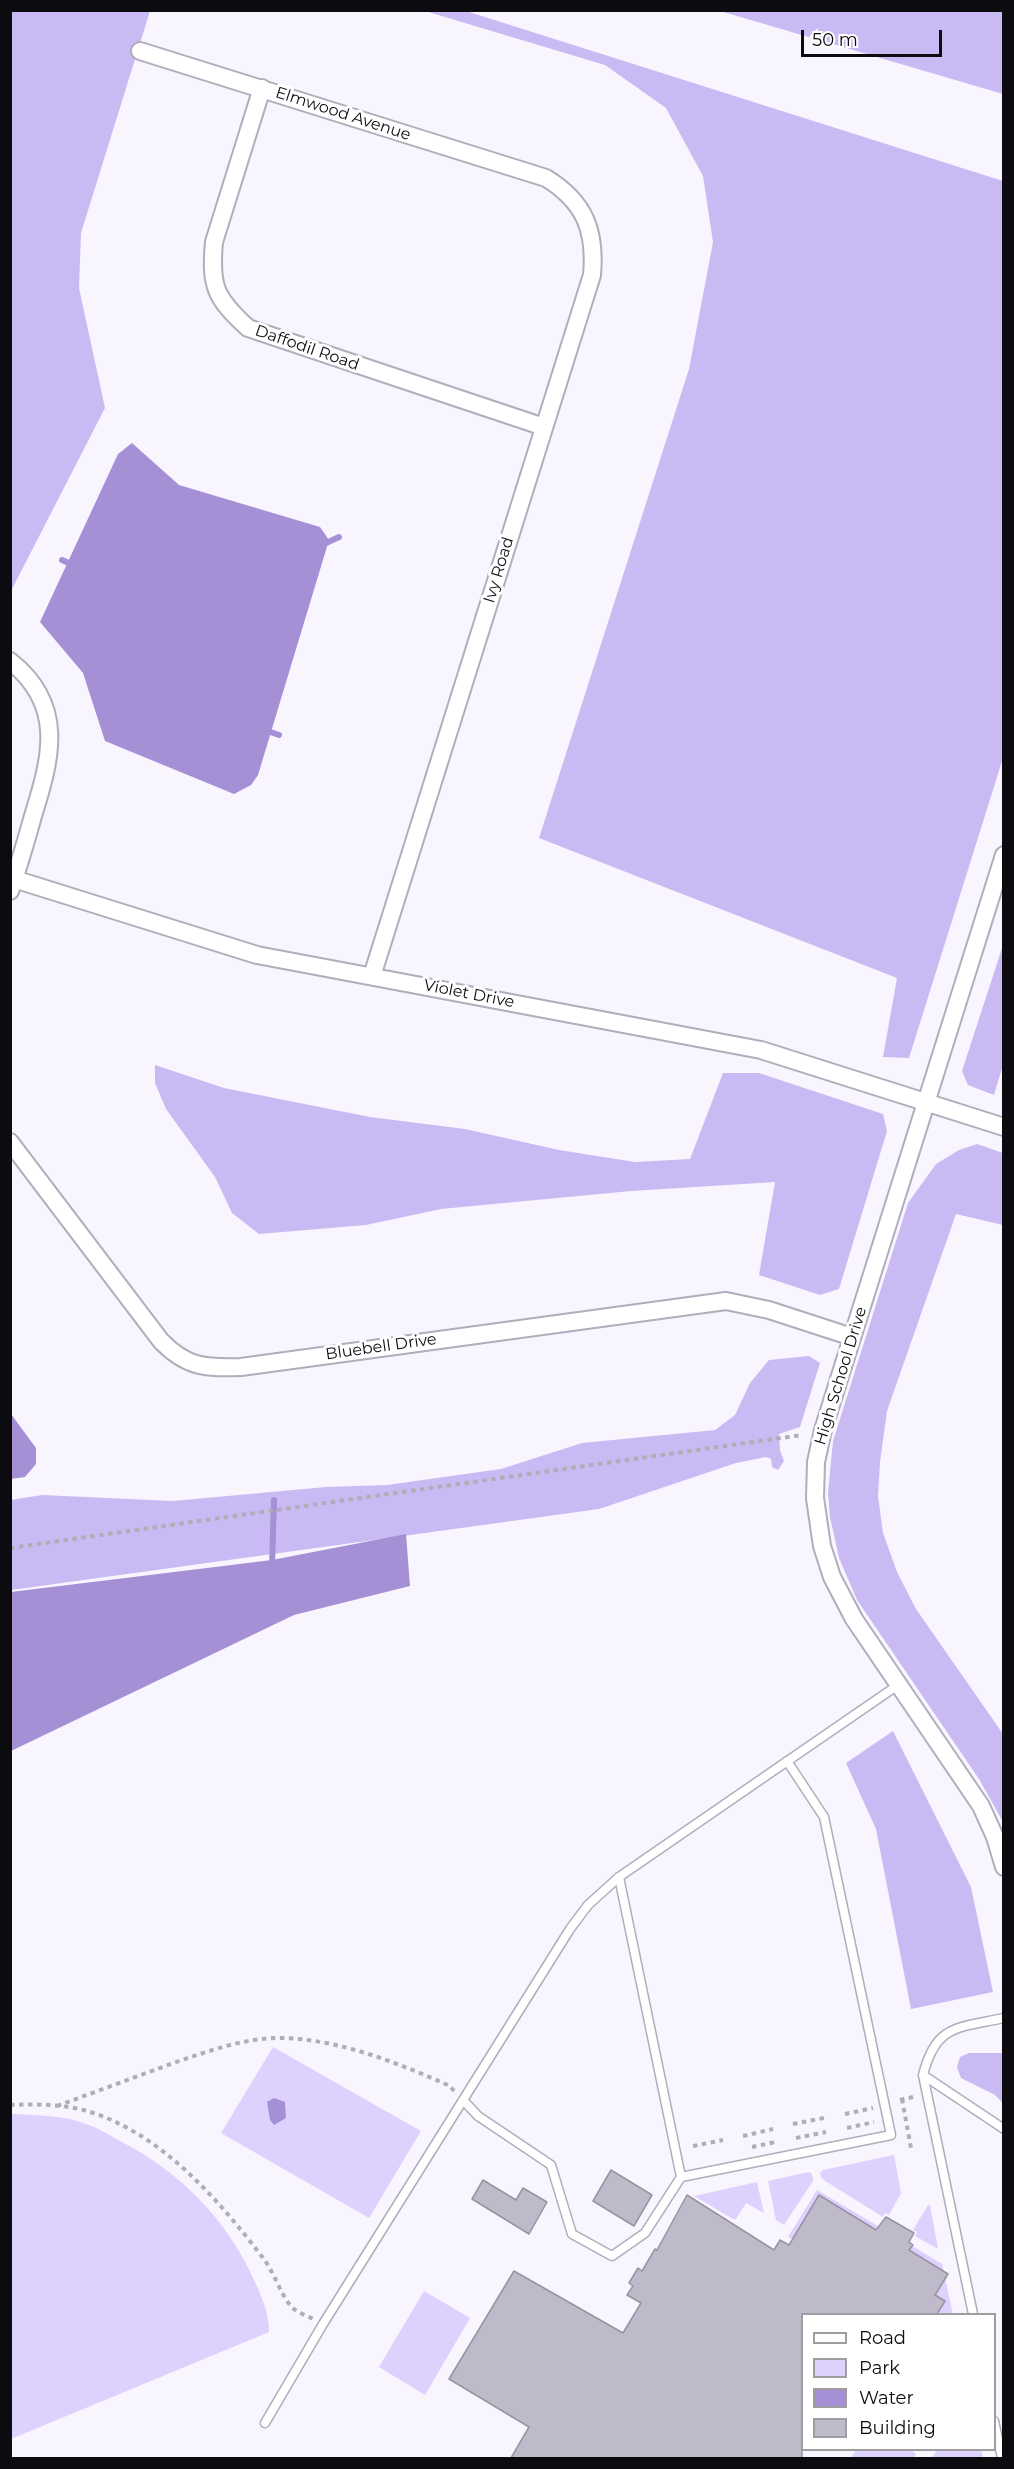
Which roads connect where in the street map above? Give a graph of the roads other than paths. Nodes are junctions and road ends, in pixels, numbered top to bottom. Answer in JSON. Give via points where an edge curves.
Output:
{"nodes":[{"id":1,"x":140,"y":51,"type":"dead end"},
{"id":2,"x":262,"y":88,"type":"junction"},
{"id":3,"x":546,"y":178,"type":"joint"},
{"id":4,"x":544,"y":427,"type":"junction"},
{"id":5,"x":10,"y":661,"type":"edge"},
{"id":6,"x":1004,"y":855,"type":"edge"},
{"id":7,"x":12,"y":885,"type":"edge"},
{"id":8,"x":372,"y":976,"type":"junction"},
{"id":9,"x":925,"y":1102,"type":"junction"},
{"id":10,"x":1004,"y":1127,"type":"edge"},
{"id":11,"x":10,"y":1142,"type":"edge"},
{"id":12,"x":852,"y":1337,"type":"junction"},
{"id":13,"x":898,"y":1684,"type":"junction"},
{"id":14,"x":787,"y":1761,"type":"junction"},
{"id":15,"x":1004,"y":1867,"type":"edge"},
{"id":16,"x":619,"y":1877,"type":"junction"},
{"id":17,"x":1004,"y":2018,"type":"edge"},
{"id":18,"x":923,"y":2075,"type":"junction"},
{"id":19,"x":463,"y":2100,"type":"junction"},
{"id":20,"x":1004,"y":2129,"type":"edge"},
{"id":21,"x":681,"y":2177,"type":"junction"},
{"id":22,"x":973,"y":2313,"type":"edge"},
{"id":23,"x":264,"y":2423,"type":"dead end"},
{"id":24,"x":996,"y":2430,"type":"edge"},
{"id":25,"x":1002,"y":2458,"type":"edge"}],
"edges":[{"from":1,"to":2,"type":"street","name":"Elmwood Avenue"},
{"from":2,"to":3,"type":"street","name":"Elmwood Avenue"},
{"from":2,"to":4,"type":"street","name":"Daffodil Road","via":[[214,242],[212,268],[218,296],[232,314],[248,328]]},
{"from":3,"to":4,"type":"street","name":"Ivy Road","via":[[572,197],[582,212],[589,228],[593,260],[592,275]]},
{"from":4,"to":8,"type":"street","name":"Ivy Road"},
{"from":5,"to":7,"type":"street","via":[[32,684],[43,703],[50,733],[50,757]]},
{"from":6,"to":9,"type":"street","name":"High School Drive"},
{"from":7,"to":8,"type":"street","name":"Violet Drive","via":[[256,955]]},
{"from":8,"to":9,"type":"street","name":"Violet Drive","via":[[761,1050]]},
{"from":9,"to":10,"type":"street","name":"Violet Drive"},
{"from":9,"to":12,"type":"street","name":"High School Drive"},
{"from":11,"to":12,"type":"street","name":"Bluebell Drive","via":[[161,1341],[177,1356],[200,1366],[241,1367],[726,1301],[769,1310]]},
{"from":12,"to":13,"type":"street","name":"High School Drive","via":[[819,1446],[817,1515],[826,1561],[839,1593]]},
{"from":13,"to":14,"type":"lane"},
{"from":13,"to":15,"type":"street","name":"High School Drive","via":[[981,1806]]},
{"from":14,"to":16,"type":"lane"},
{"from":14,"to":21,"type":"lane","via":[[824,1817],[891,2134]]},
{"from":16,"to":19,"type":"lane","via":[[588,1905],[570,1929]]},
{"from":16,"to":21,"type":"lane"},
{"from":17,"to":18,"type":"lane","via":[[946,2032],[933,2045]]},
{"from":18,"to":20,"type":"lane"},
{"from":18,"to":22,"type":"lane"},
{"from":19,"to":21,"type":"lane","via":[[478,2116],[550,2166],[572,2234],[612,2256],[645,2233]]},
{"from":19,"to":23,"type":"lane"},
{"from":24,"to":25,"type":"lane"}]}
